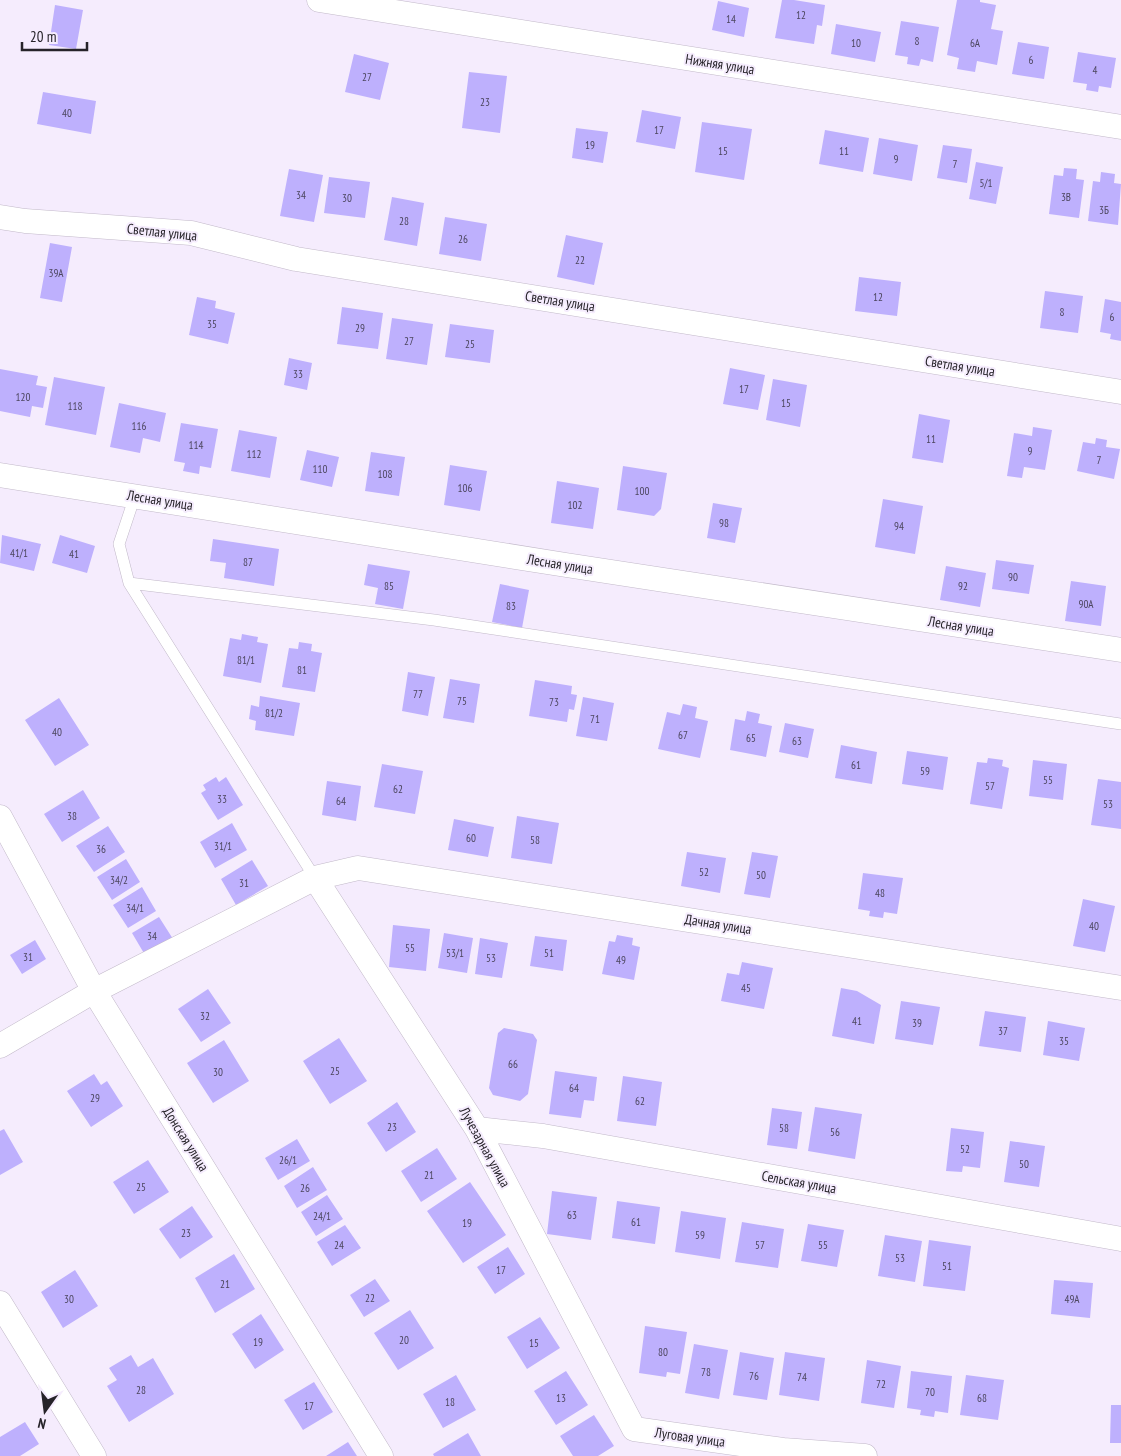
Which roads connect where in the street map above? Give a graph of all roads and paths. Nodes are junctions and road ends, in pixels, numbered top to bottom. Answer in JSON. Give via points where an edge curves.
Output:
{"nodes":[{"id":1,"x":319,"y":0,"type":"edge"},
{"id":2,"x":1121,"y":127,"type":"edge"},
{"id":3,"x":0,"y":217,"type":"edge"},
{"id":4,"x":1121,"y":392,"type":"edge"},
{"id":5,"x":0,"y":475,"type":"edge"},
{"id":6,"x":135,"y":496,"type":"junction"},
{"id":7,"x":129,"y":583,"type":"junction"},
{"id":8,"x":1121,"y":650,"type":"edge"},
{"id":9,"x":1121,"y":724,"type":"edge"},
{"id":10,"x":0,"y":817,"type":"edge"},
{"id":11,"x":315,"y":878,"type":"junction"},
{"id":12,"x":1121,"y":988,"type":"edge"},
{"id":13,"x":94,"y":991,"type":"junction"},
{"id":14,"x":0,"y":1046,"type":"edge"},
{"id":15,"x":477,"y":1129,"type":"junction"},
{"id":16,"x":1121,"y":1239,"type":"edge"},
{"id":17,"x":0,"y":1303,"type":"edge"},
{"id":18,"x":634,"y":1429,"type":"joint"},
{"id":19,"x":94,"y":1456,"type":"edge"},
{"id":20,"x":381,"y":1456,"type":"edge"},
{"id":21,"x":865,"y":1456,"type":"edge"}],
"edges":[{"from":1,"to":2,"type":"street","name":"Нижняя улица"},
{"from":3,"to":4,"type":"street","name":"Светлая улица","via":[[191,232],[296,259]]},
{"from":5,"to":6,"type":"street","name":"Лесная улица"},
{"from":6,"to":7,"type":"lane","via":[[119,544]]},
{"from":6,"to":8,"type":"street","name":"Лесная улица"},
{"from":7,"to":9,"type":"lane","via":[[434,620]]},
{"from":7,"to":11,"type":"lane"},
{"from":10,"to":13,"type":"street","name":"Донская улица"},
{"from":11,"to":12,"type":"street","name":"Дачная улица","via":[[358,868]]},
{"from":11,"to":13,"type":"street","name":"Дачная улица"},
{"from":11,"to":15,"type":"street","name":"Лучезарная улица"},
{"from":13,"to":14,"type":"street","name":"Дачная улица"},
{"from":13,"to":20,"type":"street","name":"Донская улица"},
{"from":15,"to":16,"type":"street","name":"Сельская улица","via":[[543,1136]]},
{"from":15,"to":18,"type":"street","name":"Лучезарная улица"},
{"from":17,"to":19,"type":"street"},
{"from":18,"to":21,"type":"street","name":"Луговая улица","via":[[783,1450]]}]}
